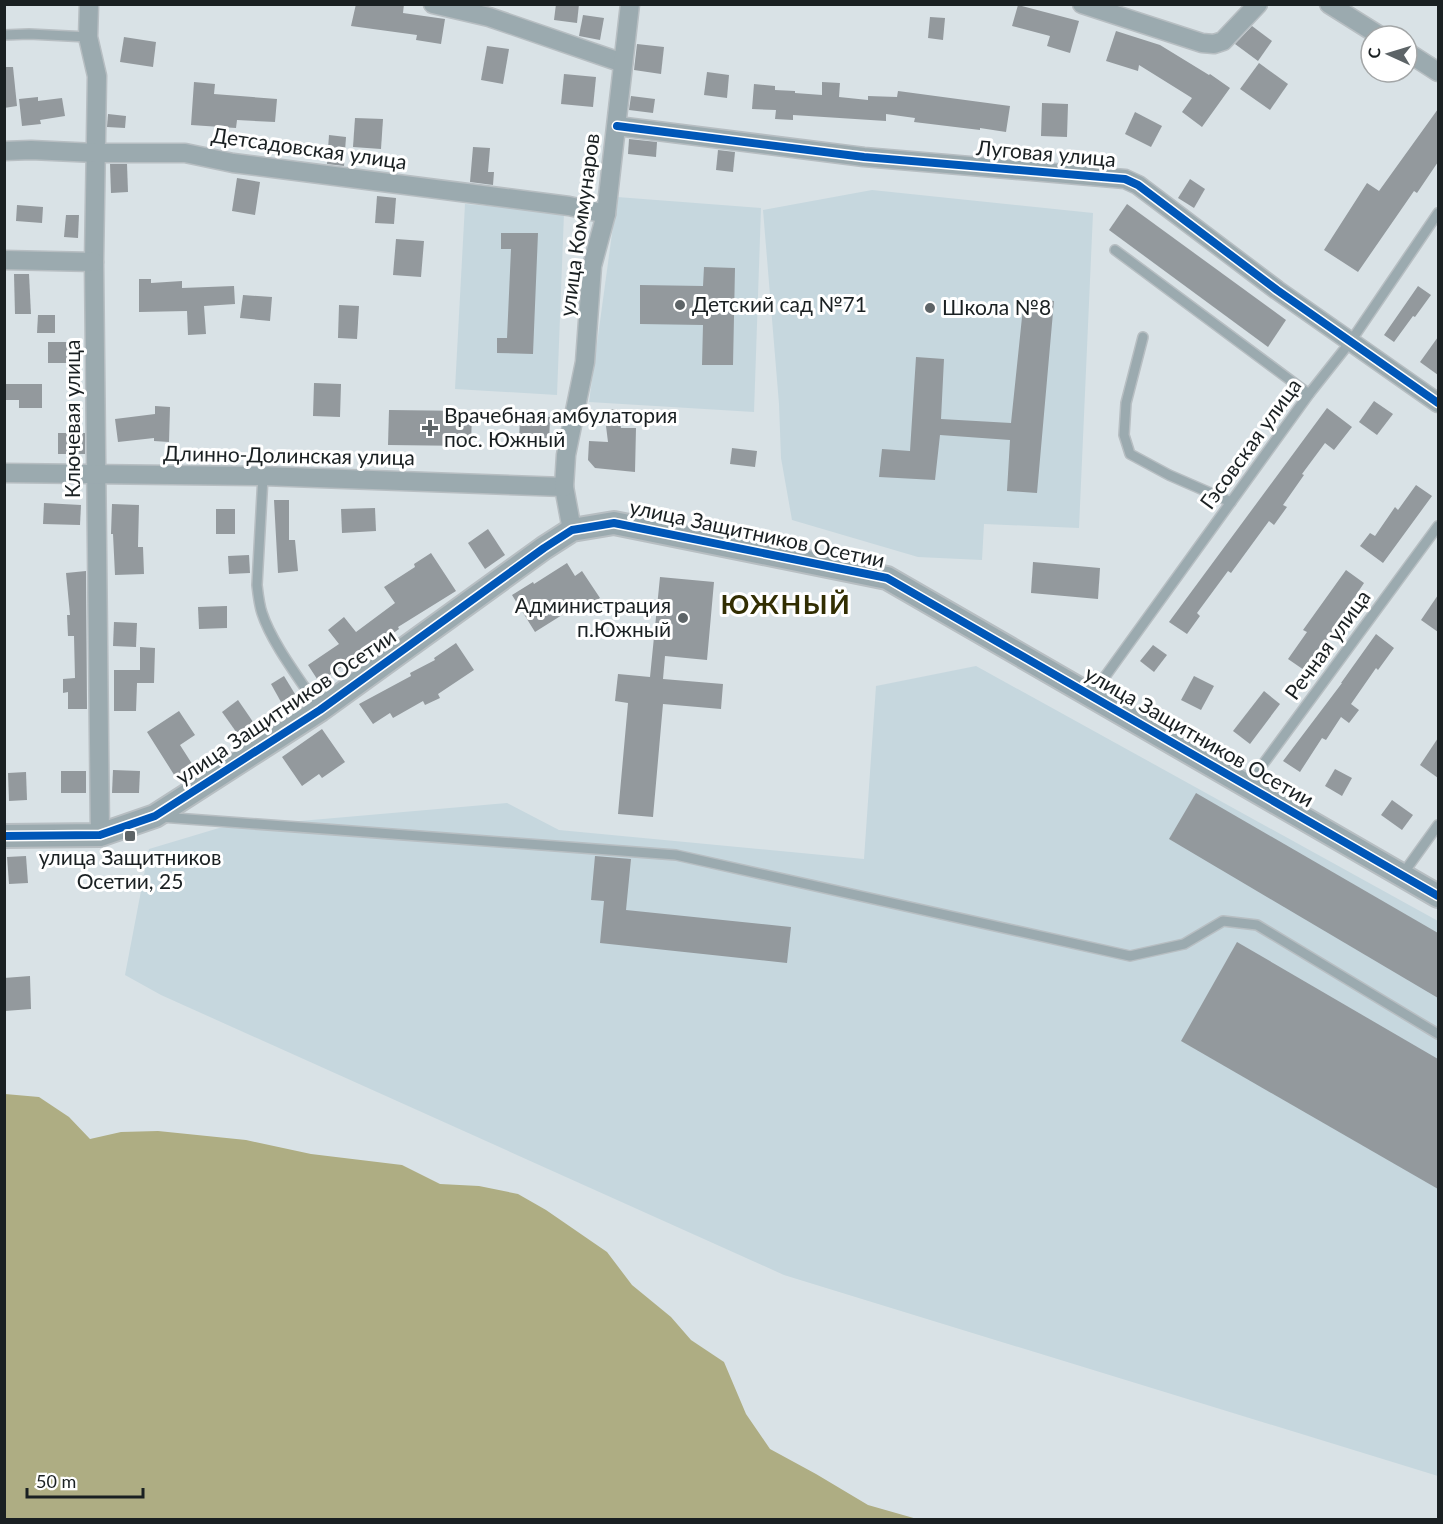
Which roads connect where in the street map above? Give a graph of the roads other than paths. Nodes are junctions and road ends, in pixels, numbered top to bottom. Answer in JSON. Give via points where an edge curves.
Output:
{"nodes":[{"id":1,"x":89,"y":4,"type":"edge"},
{"id":2,"x":433,"y":4,"type":"edge"},
{"id":3,"x":630,"y":4,"type":"edge"},
{"id":4,"x":1082,"y":4,"type":"edge"},
{"id":5,"x":1258,"y":4,"type":"edge"},
{"id":6,"x":1329,"y":4,"type":"edge"},
{"id":7,"x":1361,"y":24,"type":"edge"},
{"id":8,"x":4,"y":35,"type":"edge"},
{"id":9,"x":88,"y":37,"type":"junction"},
{"id":10,"x":1419,"y":60,"type":"edge"},
{"id":11,"x":623,"y":63,"type":"junction"},
{"id":12,"x":1438,"y":72,"type":"edge"},
{"id":13,"x":617,"y":126,"type":"junction"},
{"id":14,"x":4,"y":151,"type":"edge"},
{"id":15,"x":96,"y":153,"type":"junction"},
{"id":16,"x":1438,"y":213,"type":"edge"},
{"id":17,"x":606,"y":214,"type":"junction"},
{"id":18,"x":1115,"y":250,"type":"dead end"},
{"id":19,"x":4,"y":260,"type":"edge"},
{"id":20,"x":94,"y":262,"type":"junction"},
{"id":21,"x":1143,"y":337,"type":"dead end"},
{"id":22,"x":1352,"y":341,"type":"junction"},
{"id":23,"x":1309,"y":394,"type":"junction"},
{"id":24,"x":1438,"y":403,"type":"edge"},
{"id":25,"x":4,"y":473,"type":"edge"},
{"id":26,"x":95,"y":475,"type":"junction"},
{"id":27,"x":263,"y":476,"type":"junction"},
{"id":28,"x":564,"y":487,"type":"junction"},
{"id":29,"x":1231,"y":502,"type":"junction"},
{"id":30,"x":1438,"y":526,"type":"edge"},
{"id":31,"x":573,"y":530,"type":"junction"},
{"id":32,"x":1091,"y":696,"type":"junction"},
{"id":33,"x":320,"y":710,"type":"junction"},
{"id":34,"x":1247,"y":786,"type":"junction"},
{"id":35,"x":155,"y":816,"type":"junction"},
{"id":36,"x":1438,"y":825,"type":"edge"},
{"id":37,"x":100,"y":835,"type":"junction"},
{"id":38,"x":4,"y":836,"type":"edge"},
{"id":39,"x":1402,"y":875,"type":"junction"},
{"id":40,"x":1438,"y":896,"type":"edge"},
{"id":41,"x":1438,"y":1034,"type":"edge"}],
"edges":[{"from":1,"to":9,"type":"street","name":"Ключевая улица"},
{"from":2,"to":11,"type":"street","via":[[489,17]]},
{"from":3,"to":11,"type":"street","name":"улица Коммунаров"},
{"from":4,"to":5,"type":"street","via":[[1214,44],[1223,41]]},
{"from":6,"to":7,"type":"street"},
{"from":8,"to":9,"type":"lane"},
{"from":9,"to":15,"type":"street","name":"Ключевая улица","via":[[97,76]]},
{"from":10,"to":12,"type":"street"},
{"from":11,"to":13,"type":"street","name":"улица Коммунаров"},
{"from":13,"to":17,"type":"street","name":"улица Коммунаров"},
{"from":13,"to":22,"type":"street","name":"Луговая улица","via":[[864,157],[1125,179]]},
{"from":14,"to":15,"type":"street","name":"Детсадовская улица"},
{"from":15,"to":17,"type":"street","name":"Детсадовская улица","via":[[185,153],[233,163]]},
{"from":15,"to":20,"type":"street","name":"Ключевая улица"},
{"from":16,"to":22,"type":"lane","name":"Гэсовская улица"},
{"from":17,"to":28,"type":"street","name":"улица Коммунаров","via":[[592,266],[585,362],[566,455]]},
{"from":18,"to":23,"type":"lane"},
{"from":19,"to":20,"type":"street"},
{"from":20,"to":26,"type":"street","name":"Ключевая улица"},
{"from":21,"to":29,"type":"lane","via":[[1126,403],[1124,435],[1130,454]]},
{"from":22,"to":23,"type":"lane","name":"Гэсовская улица"},
{"from":22,"to":24,"type":"street","name":"Луговая улица"},
{"from":23,"to":29,"type":"lane","name":"Гэсовская улица"},
{"from":25,"to":26,"type":"street","name":"Длинно-Долинская улица"},
{"from":26,"to":27,"type":"street","name":"Длинно-Долинская улица"},
{"from":26,"to":37,"type":"street","name":"Ключевая улица"},
{"from":27,"to":28,"type":"street","name":"Длинно-Долинская улица"},
{"from":27,"to":33,"type":"lane","via":[[259,602],[272,635]]},
{"from":28,"to":31,"type":"street"},
{"from":29,"to":32,"type":"lane","name":"Гэсовская улица"},
{"from":30,"to":34,"type":"lane","name":"Речная улица"},
{"from":31,"to":32,"type":"street","name":"улица Защитников Осетии","via":[[614,523],[887,578]]},
{"from":31,"to":33,"type":"street","name":"улица Защитников Осетии"},
{"from":32,"to":34,"type":"street","name":"улица Защитников Осетии"},
{"from":33,"to":35,"type":"street","name":"улица Защитников Осетии"},
{"from":34,"to":39,"type":"street","name":"улица Защитников Осетии"},
{"from":35,"to":37,"type":"street","name":"улица Защитников Осетии"},
{"from":35,"to":41,"type":"lane","via":[[676,855],[1130,956],[1184,944],[1223,921],[1257,924]]},
{"from":36,"to":39,"type":"lane"},
{"from":37,"to":38,"type":"street","name":"улица Защитников Осетии"},
{"from":39,"to":40,"type":"street","name":"улица Защитников Осетии"}]}
